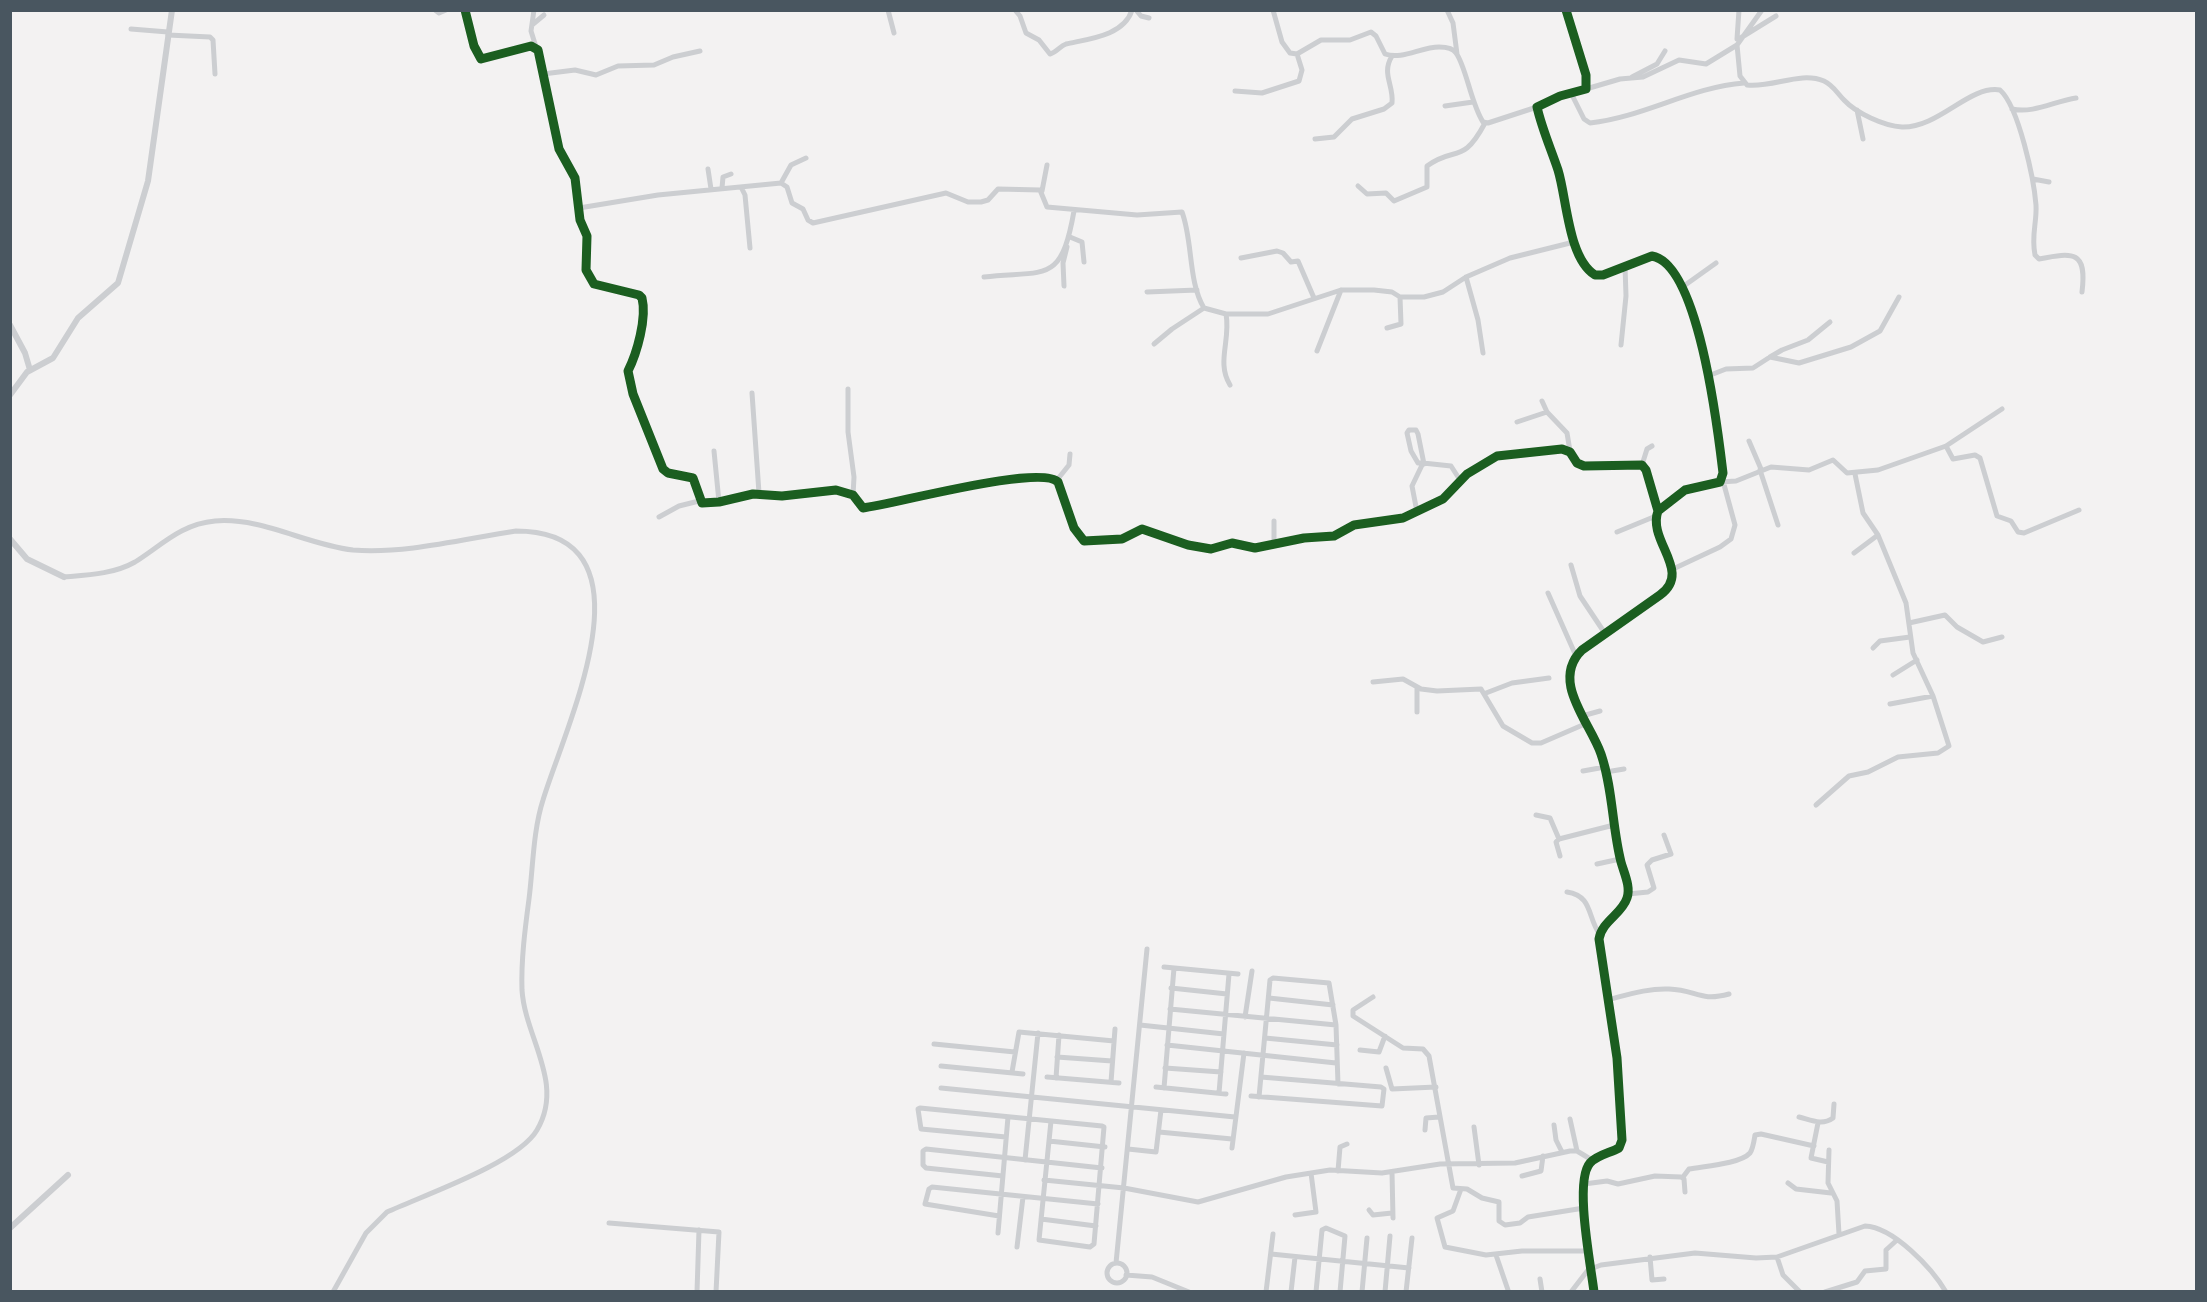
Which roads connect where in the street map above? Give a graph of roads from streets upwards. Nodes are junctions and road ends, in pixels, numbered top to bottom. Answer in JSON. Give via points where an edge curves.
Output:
{"nodes":[{"id":1,"x":172,"y":10,"type":"edge"},
{"id":2,"x":435,"y":10,"type":"edge"},
{"id":3,"x":446,"y":10,"type":"edge"},
{"id":4,"x":465,"y":10,"type":"edge"},
{"id":5,"x":534,"y":10,"type":"edge"},
{"id":6,"x":888,"y":10,"type":"edge"},
{"id":7,"x":1015,"y":10,"type":"edge"},
{"id":8,"x":1134,"y":10,"type":"edge"},
{"id":9,"x":1273,"y":10,"type":"edge"},
{"id":10,"x":1447,"y":10,"type":"edge"},
{"id":11,"x":1566,"y":10,"type":"edge"},
{"id":12,"x":1739,"y":10,"type":"edge"},
{"id":13,"x":1762,"y":10,"type":"edge"},
{"id":14,"x":544,"y":15,"type":"dead end"},
{"id":15,"x":1776,"y":16,"type":"dead end"},
{"id":16,"x":1149,"y":18,"type":"dead end"},
{"id":17,"x":532,"y":25,"type":"junction"},
{"id":18,"x":131,"y":29,"type":"dead end"},
{"id":19,"x":168,"y":33,"type":"junction"},
{"id":20,"x":894,"y":33,"type":"dead end"},
{"id":21,"x":1737,"y":42,"type":"junction"},
{"id":22,"x":536,"y":47,"type":"junction"},
{"id":23,"x":700,"y":51,"type":"dead end"},
{"id":24,"x":1665,"y":51,"type":"dead end"},
{"id":25,"x":1297,"y":54,"type":"junction"},
{"id":26,"x":1457,"y":54,"type":"junction"},
{"id":27,"x":1392,"y":56,"type":"junction"},
{"id":28,"x":215,"y":74,"type":"dead end"},
{"id":29,"x":543,"y":74,"type":"junction"},
{"id":30,"x":1628,"y":78,"type":"junction"},
{"id":31,"x":1744,"y":83,"type":"junction"},
{"id":32,"x":1586,"y":89,"type":"junction"},
{"id":33,"x":1235,"y":91,"type":"dead end"},
{"id":34,"x":1571,"y":93,"type":"junction"},
{"id":35,"x":2076,"y":98,"type":"dead end"},
{"id":36,"x":1473,"y":102,"type":"junction"},
{"id":37,"x":1445,"y":106,"type":"dead end"},
{"id":38,"x":1537,"y":107,"type":"junction"},
{"id":39,"x":2012,"y":109,"type":"junction"},
{"id":40,"x":1857,"y":110,"type":"junction"},
{"id":41,"x":1485,"y":123,"type":"junction"},
{"id":42,"x":1315,"y":139,"type":"dead end"},
{"id":43,"x":1863,"y":139,"type":"dead end"},
{"id":44,"x":806,"y":158,"type":"dead end"},
{"id":45,"x":1047,"y":165,"type":"dead end"},
{"id":46,"x":708,"y":169,"type":"dead end"},
{"id":47,"x":732,"y":174,"type":"dead end"},
{"id":48,"x":2033,"y":179,"type":"junction"},
{"id":49,"x":2049,"y":182,"type":"dead end"},
{"id":50,"x":781,"y":183,"type":"junction"},
{"id":51,"x":1358,"y":186,"type":"dead end"},
{"id":52,"x":741,"y":187,"type":"junction"},
{"id":53,"x":722,"y":188,"type":"junction"},
{"id":54,"x":711,"y":189,"type":"junction"},
{"id":55,"x":1042,"y":191,"type":"junction"},
{"id":56,"x":579,"y":208,"type":"junction"},
{"id":57,"x":1074,"y":211,"type":"junction"},
{"id":58,"x":1069,"y":238,"type":"junction"},
{"id":59,"x":1574,"y":242,"type":"junction"},
{"id":60,"x":750,"y":248,"type":"dead end"},
{"id":61,"x":1241,"y":258,"type":"dead end"},
{"id":62,"x":1084,"y":262,"type":"dead end"},
{"id":63,"x":1716,"y":263,"type":"dead end"},
{"id":64,"x":1625,"y":266,"type":"junction"},
{"id":65,"x":984,"y":277,"type":"dead end"},
{"id":66,"x":1466,"y":277,"type":"junction"},
{"id":67,"x":1064,"y":286,"type":"dead end"},
{"id":68,"x":1681,"y":288,"type":"junction"},
{"id":69,"x":1197,"y":290,"type":"junction"},
{"id":70,"x":1341,"y":290,"type":"junction"},
{"id":71,"x":1147,"y":292,"type":"dead end"},
{"id":72,"x":2082,"y":292,"type":"dead end"},
{"id":73,"x":1400,"y":297,"type":"junction"},
{"id":74,"x":1899,"y":297,"type":"dead end"},
{"id":75,"x":1314,"y":298,"type":"junction"},
{"id":76,"x":1204,"y":308,"type":"junction"},
{"id":77,"x":1226,"y":314,"type":"junction"},
{"id":78,"x":1830,"y":322,"type":"dead end"},
{"id":79,"x":10,"y":325,"type":"edge"},
{"id":80,"x":1388,"y":328,"type":"dead end"},
{"id":81,"x":1154,"y":345,"type":"dead end"},
{"id":82,"x":1622,"y":345,"type":"dead end"},
{"id":83,"x":1317,"y":351,"type":"dead end"},
{"id":84,"x":1483,"y":353,"type":"dead end"},
{"id":85,"x":1770,"y":357,"type":"junction"},
{"id":86,"x":30,"y":370,"type":"junction"},
{"id":87,"x":1708,"y":376,"type":"junction"},
{"id":88,"x":1230,"y":385,"type":"dead end"},
{"id":89,"x":848,"y":389,"type":"dead end"},
{"id":90,"x":752,"y":393,"type":"dead end"},
{"id":91,"x":10,"y":395,"type":"edge"},
{"id":92,"x":1542,"y":401,"type":"dead end"},
{"id":93,"x":2002,"y":409,"type":"dead end"},
{"id":94,"x":1547,"y":412,"type":"junction"},
{"id":95,"x":1517,"y":422,"type":"dead end"},
{"id":96,"x":1749,"y":441,"type":"dead end"},
{"id":97,"x":1652,"y":446,"type":"dead end"},
{"id":98,"x":1946,"y":446,"type":"junction"},
{"id":99,"x":714,"y":451,"type":"dead end"},
{"id":100,"x":1570,"y":452,"type":"junction"},
{"id":101,"x":1070,"y":454,"type":"dead end"},
{"id":102,"x":1423,"y":464,"type":"junction"},
{"id":103,"x":1642,"y":465,"type":"junction"},
{"id":104,"x":1761,"y":470,"type":"junction"},
{"id":105,"x":1855,"y":474,"type":"junction"},
{"id":106,"x":1057,"y":480,"type":"junction"},
{"id":107,"x":1460,"y":480,"type":"junction"},
{"id":108,"x":1722,"y":481,"type":"junction"},
{"id":109,"x":759,"y":493,"type":"junction"},
{"id":110,"x":852,"y":495,"type":"junction"},
{"id":111,"x":699,"y":501,"type":"junction"},
{"id":112,"x":719,"y":502,"type":"junction"},
{"id":113,"x":2079,"y":510,"type":"dead end"},
{"id":114,"x":1417,"y":512,"type":"junction"},
{"id":115,"x":1657,"y":514,"type":"junction"},
{"id":116,"x":659,"y":517,"type":"dead end"},
{"id":117,"x":1274,"y":521,"type":"dead end"},
{"id":118,"x":1778,"y":525,"type":"dead end"},
{"id":119,"x":1617,"y":532,"type":"dead end"},
{"id":120,"x":1878,"y":535,"type":"junction"},
{"id":121,"x":10,"y":539,"type":"edge"},
{"id":122,"x":1274,"y":543,"type":"junction"},
{"id":123,"x":1854,"y":553,"type":"dead end"},
{"id":124,"x":1571,"y":565,"type":"dead end"},
{"id":125,"x":1673,"y":569,"type":"junction"},
{"id":126,"x":64,"y":577,"type":"joint"},
{"id":127,"x":1548,"y":593,"type":"dead end"},
{"id":128,"x":1909,"y":623,"type":"junction"},
{"id":129,"x":1604,"y":632,"type":"junction"},
{"id":130,"x":1910,"y":637,"type":"junction"},
{"id":131,"x":2002,"y":637,"type":"dead end"},
{"id":132,"x":1873,"y":648,"type":"dead end"},
{"id":133,"x":1576,"y":656,"type":"junction"},
{"id":134,"x":1917,"y":660,"type":"junction"},
{"id":135,"x":1893,"y":675,"type":"dead end"},
{"id":136,"x":1549,"y":678,"type":"dead end"},
{"id":137,"x":1373,"y":682,"type":"dead end"},
{"id":138,"x":1417,"y":687,"type":"junction"},
{"id":139,"x":1486,"y":693,"type":"junction"},
{"id":140,"x":1933,"y":696,"type":"junction"},
{"id":141,"x":1890,"y":704,"type":"dead end"},
{"id":142,"x":1600,"y":711,"type":"dead end"},
{"id":143,"x":1417,"y":712,"type":"dead end"},
{"id":144,"x":1582,"y":716,"type":"junction"},
{"id":145,"x":1585,"y":723,"type":"junction"},
{"id":146,"x":1606,"y":769,"type":"junction"},
{"id":147,"x":1624,"y":769,"type":"dead end"},
{"id":148,"x":1583,"y":771,"type":"dead end"},
{"id":149,"x":1816,"y":806,"type":"dead end"},
{"id":150,"x":1536,"y":815,"type":"dead end"},
{"id":151,"x":1614,"y":825,"type":"junction"},
{"id":152,"x":1664,"y":835,"type":"dead end"},
{"id":153,"x":1559,"y":839,"type":"junction"},
{"id":154,"x":1560,"y":856,"type":"dead end"},
{"id":155,"x":1620,"y":859,"type":"junction"},
{"id":156,"x":1597,"y":864,"type":"dead end"},
{"id":157,"x":1567,"y":892,"type":"dead end"},
{"id":158,"x":1628,"y":894,"type":"junction"},
{"id":159,"x":1600,"y":935,"type":"junction"},
{"id":160,"x":1148,"y":949,"type":"dead end"},
{"id":161,"x":1164,"y":967,"type":"dead end"},
{"id":162,"x":1174,"y":968,"type":"junction"},
{"id":163,"x":1252,"y":971,"type":"dead end"},
{"id":164,"x":1229,"y":974,"type":"junction"},
{"id":165,"x":1238,"y":974,"type":"dead end"},
{"id":166,"x":1171,"y":988,"type":"junction"},
{"id":167,"x":1227,"y":994,"type":"junction"},
{"id":168,"x":1729,"y":994,"type":"dead end"},
{"id":169,"x":1373,"y":997,"type":"dead end"},
{"id":170,"x":1269,"y":998,"type":"junction"},
{"id":171,"x":1607,"y":1000,"type":"junction"},
{"id":172,"x":1333,"y":1005,"type":"junction"},
{"id":173,"x":1170,"y":1009,"type":"junction"},
{"id":174,"x":1225,"y":1015,"type":"junction"},
{"id":175,"x":1245,"y":1017,"type":"junction"},
{"id":176,"x":1266,"y":1019,"type":"junction"},
{"id":177,"x":1140,"y":1025,"type":"junction"},
{"id":178,"x":1336,"y":1025,"type":"junction"},
{"id":179,"x":1168,"y":1028,"type":"junction"},
{"id":180,"x":1115,"y":1029,"type":"dead end"},
{"id":181,"x":1038,"y":1034,"type":"junction"},
{"id":182,"x":1224,"y":1034,"type":"junction"},
{"id":183,"x":1059,"y":1035,"type":"junction"},
{"id":184,"x":1385,"y":1036,"type":"junction"},
{"id":185,"x":1265,"y":1038,"type":"junction"},
{"id":186,"x":1114,"y":1041,"type":"junction"},
{"id":187,"x":934,"y":1044,"type":"dead end"},
{"id":188,"x":1337,"y":1045,"type":"junction"},
{"id":189,"x":1167,"y":1046,"type":"junction"},
{"id":190,"x":1360,"y":1050,"type":"dead end"},
{"id":191,"x":1223,"y":1051,"type":"junction"},
{"id":192,"x":1015,"y":1052,"type":"junction"},
{"id":193,"x":1244,"y":1053,"type":"junction"},
{"id":194,"x":1263,"y":1056,"type":"junction"},
{"id":195,"x":1057,"y":1057,"type":"junction"},
{"id":196,"x":1112,"y":1061,"type":"junction"},
{"id":197,"x":1336,"y":1063,"type":"junction"},
{"id":198,"x":941,"y":1066,"type":"dead end"},
{"id":199,"x":1166,"y":1068,"type":"junction"},
{"id":200,"x":1386,"y":1068,"type":"dead end"},
{"id":201,"x":1012,"y":1072,"type":"junction"},
{"id":202,"x":1221,"y":1072,"type":"junction"},
{"id":203,"x":1023,"y":1074,"type":"dead end"},
{"id":204,"x":1047,"y":1077,"type":"dead end"},
{"id":205,"x":1262,"y":1077,"type":"junction"},
{"id":206,"x":1056,"y":1078,"type":"junction"},
{"id":207,"x":1111,"y":1082,"type":"junction"},
{"id":208,"x":1119,"y":1083,"type":"dead end"},
{"id":209,"x":1338,"y":1084,"type":"junction"},
{"id":210,"x":1156,"y":1087,"type":"dead end"},
{"id":211,"x":1436,"y":1087,"type":"junction"},
{"id":212,"x":941,"y":1088,"type":"dead end"},
{"id":213,"x":1164,"y":1088,"type":"junction"},
{"id":214,"x":1251,"y":1096,"type":"dead end"},
{"id":215,"x":1032,"y":1097,"type":"junction"},
{"id":216,"x":1259,"y":1097,"type":"junction"},
{"id":217,"x":1834,"y":1104,"type":"dead end"},
{"id":218,"x":1132,"y":1107,"type":"junction"},
{"id":219,"x":1161,"y":1110,"type":"junction"},
{"id":220,"x":1008,"y":1117,"type":"junction"},
{"id":221,"x":1235,"y":1117,"type":"junction"},
{"id":222,"x":1439,"y":1117,"type":"junction"},
{"id":223,"x":1799,"y":1117,"type":"dead end"},
{"id":224,"x":1029,"y":1119,"type":"junction"},
{"id":225,"x":1570,"y":1119,"type":"dead end"},
{"id":226,"x":1051,"y":1121,"type":"junction"},
{"id":227,"x":1818,"y":1123,"type":"junction"},
{"id":228,"x":1554,"y":1125,"type":"dead end"},
{"id":229,"x":1474,"y":1127,"type":"dead end"},
{"id":230,"x":1425,"y":1130,"type":"dead end"},
{"id":231,"x":1159,"y":1132,"type":"junction"},
{"id":232,"x":1006,"y":1137,"type":"junction"},
{"id":233,"x":1232,"y":1139,"type":"junction"},
{"id":234,"x":1049,"y":1141,"type":"junction"},
{"id":235,"x":1347,"y":1144,"type":"dead end"},
{"id":236,"x":1814,"y":1146,"type":"junction"},
{"id":237,"x":1105,"y":1148,"type":"junction"},
{"id":238,"x":1232,"y":1148,"type":"dead end"},
{"id":239,"x":1128,"y":1149,"type":"junction"},
{"id":240,"x":1829,"y":1150,"type":"dead end"},
{"id":241,"x":1577,"y":1151,"type":"junction"},
{"id":242,"x":1562,"y":1152,"type":"junction"},
{"id":243,"x":1543,"y":1156,"type":"junction"},
{"id":244,"x":1005,"y":1158,"type":"junction"},
{"id":245,"x":1025,"y":1160,"type":"junction"},
{"id":246,"x":1592,"y":1160,"type":"junction"},
{"id":247,"x":1047,"y":1162,"type":"junction"},
{"id":248,"x":1828,"y":1162,"type":"junction"},
{"id":249,"x":1448,"y":1163,"type":"junction"},
{"id":250,"x":1479,"y":1165,"type":"junction"},
{"id":251,"x":1102,"y":1168,"type":"junction"},
{"id":252,"x":1338,"y":1171,"type":"junction"},
{"id":253,"x":1392,"y":1172,"type":"junction"},
{"id":254,"x":1311,"y":1173,"type":"junction"},
{"id":255,"x":68,"y":1175,"type":"dead end"},
{"id":256,"x":1003,"y":1176,"type":"junction"},
{"id":257,"x":1522,"y":1176,"type":"dead end"},
{"id":258,"x":1683,"y":1177,"type":"junction"},
{"id":259,"x":1044,"y":1180,"type":"junction"},
{"id":260,"x":1788,"y":1183,"type":"dead end"},
{"id":261,"x":1584,"y":1184,"type":"junction"},
{"id":262,"x":1100,"y":1185,"type":"junction"},
{"id":263,"x":1124,"y":1188,"type":"junction"},
{"id":264,"x":1461,"y":1189,"type":"junction"},
{"id":265,"x":1685,"y":1192,"type":"dead end"},
{"id":266,"x":1831,"y":1193,"type":"junction"},
{"id":267,"x":1001,"y":1194,"type":"junction"},
{"id":268,"x":1023,"y":1197,"type":"junction"},
{"id":269,"x":1043,"y":1199,"type":"junction"},
{"id":270,"x":1098,"y":1204,"type":"junction"},
{"id":271,"x":1584,"y":1208,"type":"junction"},
{"id":272,"x":1369,"y":1210,"type":"dead end"},
{"id":273,"x":1295,"y":1215,"type":"dead end"},
{"id":274,"x":999,"y":1216,"type":"junction"},
{"id":275,"x":1041,"y":1219,"type":"junction"},
{"id":276,"x":609,"y":1223,"type":"dead end"},
{"id":277,"x":1096,"y":1226,"type":"junction"},
{"id":278,"x":10,"y":1228,"type":"edge"},
{"id":279,"x":699,"y":1230,"type":"junction"},
{"id":280,"x":998,"y":1233,"type":"dead end"},
{"id":281,"x":1273,"y":1234,"type":"dead end"},
{"id":282,"x":1839,"y":1234,"type":"junction"},
{"id":283,"x":1390,"y":1236,"type":"dead end"},
{"id":284,"x":1367,"y":1238,"type":"dead end"},
{"id":285,"x":1412,"y":1238,"type":"dead end"},
{"id":286,"x":1897,"y":1240,"type":"junction"},
{"id":287,"x":1017,"y":1247,"type":"dead end"},
{"id":288,"x":1587,"y":1251,"type":"junction"},
{"id":289,"x":1271,"y":1254,"type":"junction"},
{"id":290,"x":1496,"y":1255,"type":"junction"},
{"id":291,"x":1295,"y":1257,"type":"junction"},
{"id":292,"x":1650,"y":1257,"type":"junction"},
{"id":293,"x":1777,"y":1257,"type":"junction"},
{"id":294,"x":1319,"y":1260,"type":"junction"},
{"id":295,"x":1343,"y":1261,"type":"junction"},
{"id":296,"x":1116,"y":1263,"type":"junction"},
{"id":297,"x":1365,"y":1264,"type":"junction"},
{"id":298,"x":1387,"y":1266,"type":"junction"},
{"id":299,"x":1409,"y":1268,"type":"junction"},
{"id":300,"x":1591,"y":1268,"type":"junction"},
{"id":301,"x":1126,"y":1275,"type":"junction"},
{"id":302,"x":1540,"y":1279,"type":"dead end"},
{"id":303,"x":1664,"y":1279,"type":"dead end"},
{"id":304,"x":1595,"y":1289,"type":"edge"},
{"id":305,"x":1316,"y":1290,"type":"edge"},
{"id":306,"x":1506,"y":1291,"type":"edge"},
{"id":307,"x":333,"y":1292,"type":"edge"},
{"id":308,"x":697,"y":1292,"type":"edge"},
{"id":309,"x":716,"y":1292,"type":"edge"},
{"id":310,"x":1189,"y":1292,"type":"edge"},
{"id":311,"x":1266,"y":1292,"type":"edge"},
{"id":312,"x":1291,"y":1292,"type":"edge"},
{"id":313,"x":1325,"y":1292,"type":"edge"},
{"id":314,"x":1340,"y":1292,"type":"edge"},
{"id":315,"x":1362,"y":1292,"type":"edge"},
{"id":316,"x":1385,"y":1292,"type":"edge"},
{"id":317,"x":1406,"y":1292,"type":"edge"},
{"id":318,"x":1542,"y":1292,"type":"edge"},
{"id":319,"x":1571,"y":1292,"type":"edge"},
{"id":320,"x":1800,"y":1292,"type":"edge"},
{"id":321,"x":1825,"y":1292,"type":"edge"},
{"id":322,"x":1946,"y":1292,"type":"edge"}],
"edges":[{"from":1,"to":19,"type":"street"},
{"from":2,"to":3,"type":"street"},
{"from":4,"to":22,"type":"street","via":[[481,59]]},
{"from":5,"to":17,"type":"street"},
{"from":6,"to":20,"type":"street"},
{"from":7,"to":8,"type":"street","via":[[1026,33],[1039,40],[1050,54],[1064,45],[1092,40],[1113,30]]},
{"from":8,"to":16,"type":"street"},
{"from":9,"to":25,"type":"street","via":[[1285,48]]},
{"from":10,"to":26,"type":"street"},
{"from":11,"to":32,"type":"street","via":[[1586,75]]},
{"from":12,"to":21,"type":"street"},
{"from":13,"to":21,"type":"street"},
{"from":14,"to":17,"type":"street"},
{"from":15,"to":21,"type":"street"},
{"from":17,"to":22,"type":"street"},
{"from":18,"to":19,"type":"street"},
{"from":19,"to":28,"type":"street","via":[[210,37]]},
{"from":19,"to":86,"type":"street","via":[[148,181],[118,283],[78,318],[53,358]]},
{"from":21,"to":30,"type":"street","via":[[1706,64],[1679,60],[1643,77]]},
{"from":21,"to":31,"type":"street"},
{"from":22,"to":29,"type":"street"},
{"from":23,"to":29,"type":"street","via":[[654,65],[618,66],[596,75],[575,70]]},
{"from":24,"to":30,"type":"street","via":[[1652,68]]},
{"from":25,"to":27,"type":"street","via":[[1321,40],[1350,40],[1371,32],[1385,54]]},
{"from":25,"to":33,"type":"street","via":[[1302,70],[1299,81],[1262,93]]},
{"from":26,"to":27,"type":"street","via":[[1441,47]]},
{"from":26,"to":36,"type":"street"},
{"from":27,"to":42,"type":"street","via":[[1386,75],[1392,103],[1353,119],[1334,137]]},
{"from":29,"to":56,"type":"street","via":[[559,149],[575,178]]},
{"from":30,"to":32,"type":"street"},
{"from":31,"to":34,"type":"street","via":[[1717,86],[1629,116],[1590,123]]},
{"from":31,"to":40,"type":"street","via":[[1774,85],[1802,77],[1815,78],[1830,84]]},
{"from":32,"to":34,"type":"street"},
{"from":34,"to":38,"type":"street"},
{"from":35,"to":39,"type":"street","via":[[2026,111]]},
{"from":36,"to":37,"type":"street"},
{"from":36,"to":41,"type":"street"},
{"from":38,"to":41,"type":"street"},
{"from":38,"to":59,"type":"street","via":[[1558,171]]},
{"from":39,"to":40,"type":"street","via":[[2004,93],[1997,89],[1974,96],[1930,122],[1911,126],[1890,124]]},
{"from":39,"to":48,"type":"street"},
{"from":40,"to":43,"type":"street"},
{"from":41,"to":51,"type":"street","via":[[1470,147],[1427,166],[1427,187],[1394,201],[1386,193],[1367,194]]},
{"from":44,"to":50,"type":"street","via":[[791,165]]},
{"from":45,"to":55,"type":"street"},
{"from":46,"to":54,"type":"street"},
{"from":47,"to":53,"type":"street","via":[[723,177]]},
{"from":48,"to":49,"type":"street"},
{"from":48,"to":72,"type":"street","via":[[2035,255],[2039,259],[2068,254],[2078,258],[2084,272]]},
{"from":50,"to":52,"type":"street"},
{"from":50,"to":55,"type":"street","via":[[787,186],[792,203],[803,209],[813,223],[946,193],[969,202],[987,200],[998,189]]},
{"from":52,"to":53,"type":"street"},
{"from":52,"to":60,"type":"street"},
{"from":53,"to":54,"type":"street"},
{"from":54,"to":56,"type":"street"},
{"from":55,"to":57,"type":"street","via":[[1047,207]]},
{"from":56,"to":111,"type":"street","via":[[587,236],[585,262],[590,280],[642,298],[640,336],[635,360],[628,371],[631,386],[663,469],[693,478]]},
{"from":57,"to":58,"type":"street"},
{"from":57,"to":69,"type":"street","via":[[1145,215],[1182,212]]},
{"from":58,"to":62,"type":"street","via":[[1082,242]]},
{"from":58,"to":65,"type":"street","via":[[1055,264],[1045,272]]},
{"from":58,"to":67,"type":"street","via":[[1063,263]]},
{"from":59,"to":64,"type":"street","via":[[1595,275]]},
{"from":59,"to":66,"type":"street","via":[[1527,252]]},
{"from":61,"to":75,"type":"street","via":[[1277,251],[1291,262],[1300,262]]},
{"from":63,"to":68,"type":"street"},
{"from":64,"to":68,"type":"street","via":[[1652,256],[1661,257]]},
{"from":64,"to":82,"type":"street"},
{"from":66,"to":73,"type":"street","via":[[1434,295]]},
{"from":66,"to":84,"type":"street"},
{"from":68,"to":87,"type":"street","via":[[1699,329]]},
{"from":69,"to":71,"type":"street"},
{"from":69,"to":76,"type":"street"},
{"from":70,"to":73,"type":"street","via":[[1392,292]]},
{"from":70,"to":75,"type":"street"},
{"from":70,"to":83,"type":"street"},
{"from":73,"to":80,"type":"street","via":[[1401,324]]},
{"from":74,"to":85,"type":"street","via":[[1880,331],[1851,347],[1799,363]]},
{"from":75,"to":77,"type":"street","via":[[1268,314]]},
{"from":76,"to":77,"type":"street"},
{"from":76,"to":81,"type":"street"},
{"from":77,"to":88,"type":"street","via":[[1229,330],[1223,368]]},
{"from":78,"to":85,"type":"street","via":[[1808,340]]},
{"from":79,"to":86,"type":"street"},
{"from":85,"to":87,"type":"street","via":[[1753,368],[1726,369]]},
{"from":86,"to":91,"type":"street"},
{"from":87,"to":108,"type":"street"},
{"from":89,"to":110,"type":"street"},
{"from":90,"to":109,"type":"street"},
{"from":92,"to":94,"type":"street"},
{"from":93,"to":98,"type":"street"},
{"from":94,"to":95,"type":"street"},
{"from":94,"to":100,"type":"street","via":[[1567,434]]},
{"from":96,"to":104,"type":"street"},
{"from":97,"to":103,"type":"street","via":[[1647,449]]},
{"from":98,"to":105,"type":"street"},
{"from":98,"to":113,"type":"street","via":[[1953,459],[1975,455],[1980,458],[1997,516],[2011,521],[2018,532]]},
{"from":99,"to":112,"type":"street"},
{"from":100,"to":103,"type":"street","via":[[1575,462],[1584,466]]},
{"from":100,"to":107,"type":"street","via":[[1562,448],[1497,456]]},
{"from":101,"to":106,"type":"street","via":[[1069,465]]},
{"from":102,"to":102,"type":"street","via":[[1418,434],[1409,430],[1411,451],[1416,461]]},
{"from":102,"to":107,"type":"street","via":[[1451,466]]},
{"from":102,"to":114,"type":"street","via":[[1412,486]]},
{"from":103,"to":115,"type":"street"},
{"from":104,"to":105,"type":"street","via":[[1809,470],[1833,460],[1844,472]]},
{"from":104,"to":108,"type":"street","via":[[1736,481]]},
{"from":104,"to":118,"type":"street"},
{"from":105,"to":120,"type":"street","via":[[1863,513]]},
{"from":106,"to":110,"type":"street","via":[[993,481],[863,508]]},
{"from":106,"to":122,"type":"street","via":[[1074,528],[1088,542],[1122,538],[1142,529],[1211,549],[1232,543],[1255,548]]},
{"from":107,"to":114,"type":"street","via":[[1448,496]]},
{"from":108,"to":115,"type":"street","via":[[1685,490]]},
{"from":108,"to":125,"type":"street","via":[[1735,525],[1731,538]]},
{"from":109,"to":110,"type":"street","via":[[782,496],[836,490]]},
{"from":109,"to":112,"type":"street"},
{"from":111,"to":112,"type":"street"},
{"from":111,"to":116,"type":"street"},
{"from":114,"to":122,"type":"street","via":[[1397,520],[1354,525],[1334,536]]},
{"from":115,"to":119,"type":"street"},
{"from":115,"to":125,"type":"street","via":[[1662,544]]},
{"from":117,"to":122,"type":"street"},
{"from":120,"to":123,"type":"street"},
{"from":120,"to":128,"type":"street","via":[[1896,577]]},
{"from":121,"to":126,"type":"street","via":[[27,559]]},
{"from":124,"to":129,"type":"street","via":[[1580,596]]},
{"from":125,"to":129,"type":"street","via":[[1670,585],[1664,592]]},
{"from":126,"to":307,"type":"street","via":[[119,569],[190,526],[234,521],[351,550],[388,550],[537,531],[567,543],[585,563],[593,584],[595,618],[586,674],[542,803],[524,939],[522,992],[547,1078],[547,1104],[537,1131],[515,1154],[387,1212],[376,1221]]},
{"from":127,"to":133,"type":"street"},
{"from":128,"to":130,"type":"street"},
{"from":128,"to":131,"type":"street","via":[[1941,615],[1983,642]]},
{"from":129,"to":133,"type":"street"},
{"from":130,"to":132,"type":"street","via":[[1880,641]]},
{"from":130,"to":134,"type":"street"},
{"from":133,"to":144,"type":"street","via":[[1569,681]]},
{"from":134,"to":135,"type":"street"},
{"from":134,"to":140,"type":"street"},
{"from":136,"to":139,"type":"street","via":[[1512,683]]},
{"from":137,"to":138,"type":"street","via":[[1403,679]]},
{"from":138,"to":139,"type":"street","via":[[1441,692],[1478,688]]},
{"from":138,"to":143,"type":"street"},
{"from":139,"to":145,"type":"street","via":[[1503,726],[1532,743],[1541,743]]},
{"from":140,"to":141,"type":"street"},
{"from":140,"to":149,"type":"street","via":[[1947,749],[1898,757],[1868,772],[1849,776]]},
{"from":142,"to":144,"type":"street"},
{"from":144,"to":145,"type":"street"},
{"from":145,"to":146,"type":"street"},
{"from":146,"to":147,"type":"street"},
{"from":146,"to":148,"type":"street"},
{"from":146,"to":151,"type":"street"},
{"from":150,"to":153,"type":"street","via":[[1550,818]]},
{"from":151,"to":153,"type":"street"},
{"from":151,"to":155,"type":"street"},
{"from":152,"to":158,"type":"street","via":[[1671,854],[1647,865],[1654,888]]},
{"from":153,"to":154,"type":"street","via":[[1556,842]]},
{"from":155,"to":156,"type":"street"},
{"from":155,"to":158,"type":"street"},
{"from":157,"to":159,"type":"street","via":[[1585,898],[1591,921]]},
{"from":158,"to":159,"type":"street"},
{"from":159,"to":171,"type":"street"},
{"from":160,"to":177,"type":"street"},
{"from":161,"to":162,"type":"street"},
{"from":162,"to":164,"type":"street"},
{"from":162,"to":166,"type":"street"},
{"from":163,"to":175,"type":"street"},
{"from":164,"to":165,"type":"street"},
{"from":164,"to":167,"type":"street"},
{"from":166,"to":167,"type":"street"},
{"from":166,"to":173,"type":"street"},
{"from":167,"to":174,"type":"street"},
{"from":168,"to":171,"type":"street","via":[[1707,999],[1666,989]]},
{"from":169,"to":184,"type":"street","via":[[1351,1013]]},
{"from":170,"to":172,"type":"street"},
{"from":170,"to":172,"type":"street","via":[[1272,978],[1329,983]]},
{"from":170,"to":176,"type":"street"},
{"from":171,"to":246,"type":"street","via":[[1617,1058],[1622,1143]]},
{"from":172,"to":178,"type":"street"},
{"from":173,"to":174,"type":"street"},
{"from":173,"to":179,"type":"street"},
{"from":174,"to":175,"type":"street"},
{"from":174,"to":182,"type":"street"},
{"from":175,"to":176,"type":"street"},
{"from":176,"to":178,"type":"street"},
{"from":176,"to":185,"type":"street"},
{"from":177,"to":179,"type":"street"},
{"from":177,"to":218,"type":"street"},
{"from":178,"to":188,"type":"street"},
{"from":179,"to":182,"type":"street"},
{"from":179,"to":189,"type":"street"},
{"from":180,"to":186,"type":"street"},
{"from":181,"to":183,"type":"street"},
{"from":181,"to":192,"type":"street","via":[[1017,1032]]},
{"from":181,"to":215,"type":"street"},
{"from":182,"to":191,"type":"street"},
{"from":183,"to":186,"type":"street"},
{"from":183,"to":195,"type":"street"},
{"from":184,"to":190,"type":"street","via":[[1379,1052]]},
{"from":184,"to":211,"type":"street","via":[[1403,1048],[1427,1052]]},
{"from":185,"to":188,"type":"street"},
{"from":185,"to":194,"type":"street"},
{"from":186,"to":196,"type":"street"},
{"from":187,"to":192,"type":"street"},
{"from":188,"to":197,"type":"street"},
{"from":189,"to":191,"type":"street"},
{"from":189,"to":199,"type":"street"},
{"from":191,"to":193,"type":"street"},
{"from":191,"to":202,"type":"street"},
{"from":192,"to":201,"type":"street"},
{"from":193,"to":194,"type":"street"},
{"from":193,"to":221,"type":"street"},
{"from":194,"to":197,"type":"street"},
{"from":194,"to":205,"type":"street"},
{"from":195,"to":196,"type":"street"},
{"from":195,"to":206,"type":"street"},
{"from":196,"to":207,"type":"street"},
{"from":197,"to":209,"type":"street"},
{"from":198,"to":201,"type":"street"},
{"from":199,"to":202,"type":"street"},
{"from":199,"to":213,"type":"street"},
{"from":200,"to":211,"type":"street","via":[[1392,1089]]},
{"from":201,"to":203,"type":"street"},
{"from":202,"to":213,"type":"street","via":[[1222,1093]]},
{"from":204,"to":206,"type":"street"},
{"from":205,"to":209,"type":"street"},
{"from":205,"to":216,"type":"street"},
{"from":206,"to":207,"type":"street"},
{"from":207,"to":208,"type":"street"},
{"from":209,"to":216,"type":"street","via":[[1381,1087],[1380,1108]]},
{"from":210,"to":213,"type":"street"},
{"from":211,"to":222,"type":"street"},
{"from":212,"to":215,"type":"street"},
{"from":214,"to":216,"type":"street"},
{"from":215,"to":218,"type":"street"},
{"from":215,"to":224,"type":"street"},
{"from":217,"to":227,"type":"street","via":[[1831,1120]]},
{"from":218,"to":219,"type":"street"},
{"from":218,"to":239,"type":"street"},
{"from":219,"to":221,"type":"street"},
{"from":219,"to":231,"type":"street"},
{"from":220,"to":224,"type":"street"},
{"from":220,"to":232,"type":"street"},
{"from":220,"to":232,"type":"street","via":[[920,1108],[921,1130]]},
{"from":221,"to":233,"type":"street"},
{"from":222,"to":230,"type":"street","via":[[1426,1118]]},
{"from":222,"to":249,"type":"street"},
{"from":223,"to":227,"type":"street"},
{"from":224,"to":226,"type":"street"},
{"from":224,"to":245,"type":"street"},
{"from":225,"to":241,"type":"street"},
{"from":226,"to":234,"type":"street"},
{"from":226,"to":237,"type":"street","via":[[1104,1127]]},
{"from":227,"to":236,"type":"street"},
{"from":228,"to":242,"type":"street"},
{"from":229,"to":250,"type":"street"},
{"from":231,"to":233,"type":"street"},
{"from":231,"to":239,"type":"street","via":[[1156,1152]]},
{"from":232,"to":244,"type":"street"},
{"from":233,"to":238,"type":"street"},
{"from":234,"to":237,"type":"street"},
{"from":234,"to":247,"type":"street"},
{"from":235,"to":252,"type":"street","via":[[1340,1147]]},
{"from":236,"to":248,"type":"street","via":[[1811,1158]]},
{"from":236,"to":258,"type":"street","via":[[1755,1135],[1751,1152],[1746,1156],[1689,1168]]},
{"from":237,"to":251,"type":"street"},
{"from":239,"to":263,"type":"street"},
{"from":240,"to":248,"type":"street"},
{"from":241,"to":242,"type":"street"},
{"from":241,"to":246,"type":"street"},
{"from":242,"to":243,"type":"street"},
{"from":243,"to":250,"type":"street"},
{"from":243,"to":257,"type":"street","via":[[1541,1171]]},
{"from":244,"to":245,"type":"street"},
{"from":244,"to":256,"type":"street"},
{"from":244,"to":256,"type":"street","via":[[923,1151],[926,1168]]},
{"from":245,"to":247,"type":"street"},
{"from":246,"to":261,"type":"street","via":[[1585,1170]]},
{"from":247,"to":251,"type":"street"},
{"from":247,"to":259,"type":"street"},
{"from":248,"to":266,"type":"street"},
{"from":249,"to":250,"type":"street"},
{"from":249,"to":253,"type":"street"},
{"from":249,"to":264,"type":"street","via":[[1452,1186]]},
{"from":251,"to":262,"type":"street"},
{"from":252,"to":253,"type":"street"},
{"from":252,"to":254,"type":"street"},
{"from":253,"to":272,"type":"street","via":[[1392,1216],[1373,1215]]},
{"from":254,"to":263,"type":"street","via":[[1198,1202]]},
{"from":254,"to":273,"type":"street","via":[[1316,1212]]},
{"from":255,"to":278,"type":"street"},
{"from":256,"to":267,"type":"street"},
{"from":258,"to":261,"type":"street"},
{"from":258,"to":265,"type":"street"},
{"from":259,"to":262,"type":"street"},
{"from":259,"to":269,"type":"street"},
{"from":260,"to":266,"type":"street","via":[[1796,1189]]},
{"from":261,"to":271,"type":"street"},
{"from":262,"to":263,"type":"street"},
{"from":262,"to":270,"type":"street"},
{"from":263,"to":296,"type":"street"},
{"from":264,"to":271,"type":"street","via":[[1499,1202],[1499,1221],[1505,1225]]},
{"from":264,"to":290,"type":"street","via":[[1454,1211],[1437,1218],[1442,1245]]},
{"from":266,"to":282,"type":"street","via":[[1837,1201]]},
{"from":267,"to":268,"type":"street"},
{"from":267,"to":274,"type":"street"},
{"from":267,"to":274,"type":"street","via":[[932,1187],[926,1206]]},
{"from":268,"to":269,"type":"street"},
{"from":268,"to":287,"type":"street"},
{"from":269,"to":270,"type":"street"},
{"from":269,"to":275,"type":"street"},
{"from":270,"to":277,"type":"street"},
{"from":271,"to":288,"type":"street"},
{"from":274,"to":280,"type":"street"},
{"from":275,"to":277,"type":"street"},
{"from":275,"to":277,"type":"street","via":[[1040,1241],[1092,1246]]},
{"from":276,"to":279,"type":"street"},
{"from":279,"to":308,"type":"street"},
{"from":279,"to":309,"type":"street","via":[[720,1233]]},
{"from":281,"to":289,"type":"street"},
{"from":282,"to":286,"type":"street","via":[[1872,1226]]},
{"from":282,"to":293,"type":"street"},
{"from":283,"to":298,"type":"street"},
{"from":284,"to":297,"type":"street"},
{"from":285,"to":299,"type":"street"},
{"from":286,"to":321,"type":"street","via":[[1886,1250],[1886,1269],[1865,1271],[1857,1282]]},
{"from":286,"to":322,"type":"street","via":[[1931,1269]]},
{"from":288,"to":290,"type":"street"},
{"from":288,"to":300,"type":"street"},
{"from":289,"to":291,"type":"street"},
{"from":289,"to":311,"type":"street"},
{"from":290,"to":306,"type":"street"},
{"from":291,"to":294,"type":"street"},
{"from":291,"to":312,"type":"street"},
{"from":292,"to":293,"type":"street","via":[[1695,1253]]},
{"from":292,"to":300,"type":"street"},
{"from":292,"to":303,"type":"street","via":[[1652,1280]]},
{"from":293,"to":320,"type":"street","via":[[1783,1275]]},
{"from":294,"to":295,"type":"street"},
{"from":294,"to":295,"type":"street","via":[[1322,1230],[1326,1228],[1345,1234]]},
{"from":294,"to":305,"type":"street"},
{"from":295,"to":297,"type":"street"},
{"from":295,"to":314,"type":"street"},
{"from":296,"to":301,"type":"street","via":[[1125,1268]]},
{"from":296,"to":301,"type":"street","via":[[1108,1268],[1108,1278],[1117,1282]]},
{"from":297,"to":298,"type":"street"},
{"from":297,"to":315,"type":"street"},
{"from":298,"to":299,"type":"street"},
{"from":298,"to":316,"type":"street"},
{"from":299,"to":317,"type":"street"},
{"from":300,"to":304,"type":"street"},
{"from":300,"to":319,"type":"street"},
{"from":301,"to":310,"type":"street","via":[[1152,1277]]},
{"from":302,"to":318,"type":"street"},
{"from":305,"to":313,"type":"street"}]}
